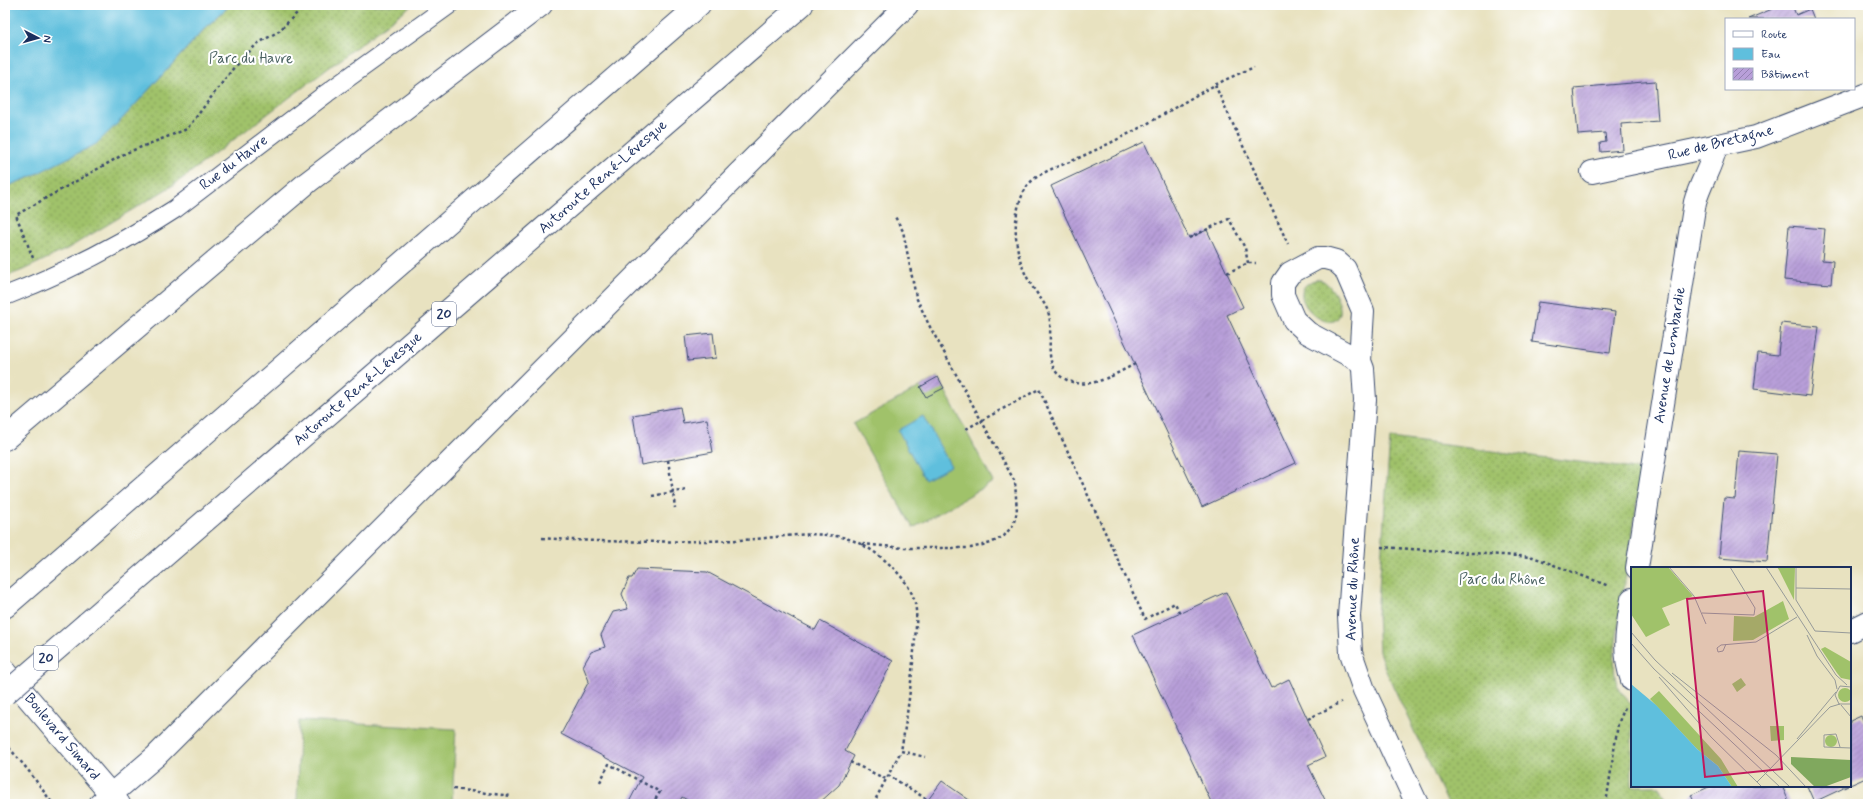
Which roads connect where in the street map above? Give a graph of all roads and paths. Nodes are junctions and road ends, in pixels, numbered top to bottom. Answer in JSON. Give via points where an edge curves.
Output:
{"nodes":[{"id":1,"x":305,"y":5,"type":"edge"},
{"id":2,"x":449,"y":5,"type":"edge"},
{"id":3,"x":541,"y":5,"type":"edge"},
{"id":4,"x":699,"y":5,"type":"edge"},
{"id":5,"x":802,"y":5,"type":"edge"},
{"id":6,"x":907,"y":5,"type":"edge"},
{"id":7,"x":1254,"y":67,"type":"dead end"},
{"id":8,"x":1215,"y":85,"type":"junction"},
{"id":9,"x":1868,"y":94,"type":"edge"},
{"id":10,"x":1716,"y":146,"type":"junction"},
{"id":11,"x":1592,"y":172,"type":"dead end"},
{"id":12,"x":894,"y":215,"type":"dead end"},
{"id":13,"x":1189,"y":238,"type":"dead end"},
{"id":14,"x":1288,"y":244,"type":"dead end"},
{"id":15,"x":1248,"y":263,"type":"junction"},
{"id":16,"x":1256,"y":263,"type":"dead end"},
{"id":17,"x":36,"y":264,"type":"dead end"},
{"id":18,"x":1227,"y":273,"type":"dead end"},
{"id":19,"x":5,"y":296,"type":"edge"},
{"id":20,"x":1360,"y":361,"type":"junction"},
{"id":21,"x":1135,"y":364,"type":"dead end"},
{"id":22,"x":982,"y":421,"type":"junction"},
{"id":23,"x":966,"y":429,"type":"dead end"},
{"id":24,"x":5,"y":439,"type":"edge"},
{"id":25,"x":668,"y":460,"type":"dead end"},
{"id":26,"x":688,"y":490,"type":"dead end"},
{"id":27,"x":673,"y":492,"type":"junction"},
{"id":28,"x":652,"y":496,"type":"dead end"},
{"id":29,"x":675,"y":508,"type":"dead end"},
{"id":30,"x":542,"y":538,"type":"dead end"},
{"id":31,"x":860,"y":544,"type":"junction"},
{"id":32,"x":1381,"y":547,"type":"dead end"},
{"id":33,"x":1637,"y":567,"type":"edge"},
{"id":34,"x":1624,"y":594,"type":"edge"},
{"id":35,"x":5,"y":608,"type":"edge"},
{"id":36,"x":1180,"y":614,"type":"dead end"},
{"id":37,"x":1868,"y":622,"type":"edge"},
{"id":38,"x":1851,"y":630,"type":"edge"},
{"id":39,"x":5,"y":670,"type":"edge"},
{"id":40,"x":1631,"y":676,"type":"edge"},
{"id":41,"x":5,"y":694,"type":"edge"},
{"id":42,"x":1627,"y":700,"type":"dead end"},
{"id":43,"x":1338,"y":704,"type":"dead end"},
{"id":44,"x":1308,"y":719,"type":"dead end"},
{"id":45,"x":5,"y":743,"type":"edge"},
{"id":46,"x":901,"y":751,"type":"junction"},
{"id":47,"x":925,"y":757,"type":"dead end"},
{"id":48,"x":850,"y":762,"type":"dead end"},
{"id":49,"x":888,"y":775,"type":"junction"},
{"id":50,"x":886,"y":779,"type":"junction"},
{"id":51,"x":600,"y":782,"type":"dead end"},
{"id":52,"x":453,"y":789,"type":"dead end"},
{"id":53,"x":511,"y":796,"type":"dead end"},
{"id":54,"x":928,"y":800,"type":"dead end"},
{"id":55,"x":110,"y":801,"type":"edge"},
{"id":56,"x":53,"y":804,"type":"edge"},
{"id":57,"x":652,"y":804,"type":"edge"},
{"id":58,"x":873,"y":804,"type":"edge"},
{"id":59,"x":1417,"y":804,"type":"edge"},
{"id":60,"x":1606,"y":804,"type":"edge"}],
"edges":[{"from":1,"to":17,"type":"path","via":[[279,31],[257,44],[235,66],[187,130],[126,153],[16,215]]},
{"from":2,"to":19,"type":"lane","name":"Rue du Havre","via":[[153,223],[84,261]]},
{"from":3,"to":24,"type":"main road","via":[[308,182]]},
{"from":4,"to":35,"type":"main road"},
{"from":5,"to":41,"type":"main road","name":"Autoroute René-Lévesque","number":"20","bridge":true},
{"from":6,"to":55,"type":"main road"},
{"from":7,"to":8,"type":"path"},
{"from":8,"to":14,"type":"path"},
{"from":8,"to":21,"type":"path","via":[[1119,139],[1032,180],[1020,200],[1016,218],[1020,258],[1029,281],[1049,316],[1052,366],[1067,380],[1094,383]]},
{"from":9,"to":10,"type":"main road","name":"Rue de Bretagne","via":[[1756,137]]},
{"from":10,"to":11,"type":"main road","name":"Rue de Bretagne"},
{"from":10,"to":33,"type":"main road","name":"Avenue de Lombardie","via":[[1693,209]]},
{"from":12,"to":22,"type":"path","via":[[902,231],[916,297],[932,332]]},
{"from":13,"to":15,"type":"path","via":[[1229,219],[1245,248]]},
{"from":15,"to":16,"type":"path"},
{"from":15,"to":18,"type":"path"},
{"from":20,"to":20,"type":"main road","name":"Avenue du Rhône","via":[[1363,311],[1345,269],[1331,259],[1318,258],[1290,272],[1283,283],[1283,295],[1294,320],[1308,334]]},
{"from":20,"to":59,"type":"main road","name":"Avenue du Rhône","via":[[1364,375],[1365,400],[1349,616],[1351,653],[1364,690]]},
{"from":22,"to":23,"type":"path"},
{"from":22,"to":31,"type":"path","via":[[1015,482],[1017,512],[1013,525],[1004,536],[991,543],[971,548],[904,548]]},
{"from":22,"to":36,"type":"path","via":[[1039,389],[1145,619],[1175,603]]},
{"from":25,"to":27,"type":"path"},
{"from":26,"to":27,"type":"path"},
{"from":27,"to":28,"type":"path"},
{"from":27,"to":29,"type":"path"},
{"from":30,"to":31,"type":"path","via":[[731,540],[827,535],[843,537]]},
{"from":31,"to":46,"type":"path","via":[[881,557],[900,575],[911,591],[915,604],[916,631],[911,686]]},
{"from":32,"to":34,"type":"path","via":[[1533,557]]},
{"from":34,"to":40,"type":"main road","via":[[1628,626],[1626,655]]},
{"from":37,"to":38,"type":"main road"},
{"from":39,"to":55,"type":"main road","name":"Boulevard Simard"},
{"from":42,"to":60,"type":"path","via":[[1618,724]]},
{"from":43,"to":44,"type":"path"},
{"from":45,"to":56,"type":"path"},
{"from":46,"to":47,"type":"path"},
{"from":46,"to":49,"type":"path"},
{"from":48,"to":50,"type":"path"},
{"from":49,"to":50,"type":"path"},
{"from":49,"to":54,"type":"path"},
{"from":50,"to":58,"type":"path"},
{"from":51,"to":57,"type":"path","via":[[609,764],[660,792]]},
{"from":52,"to":53,"type":"path"}]}
